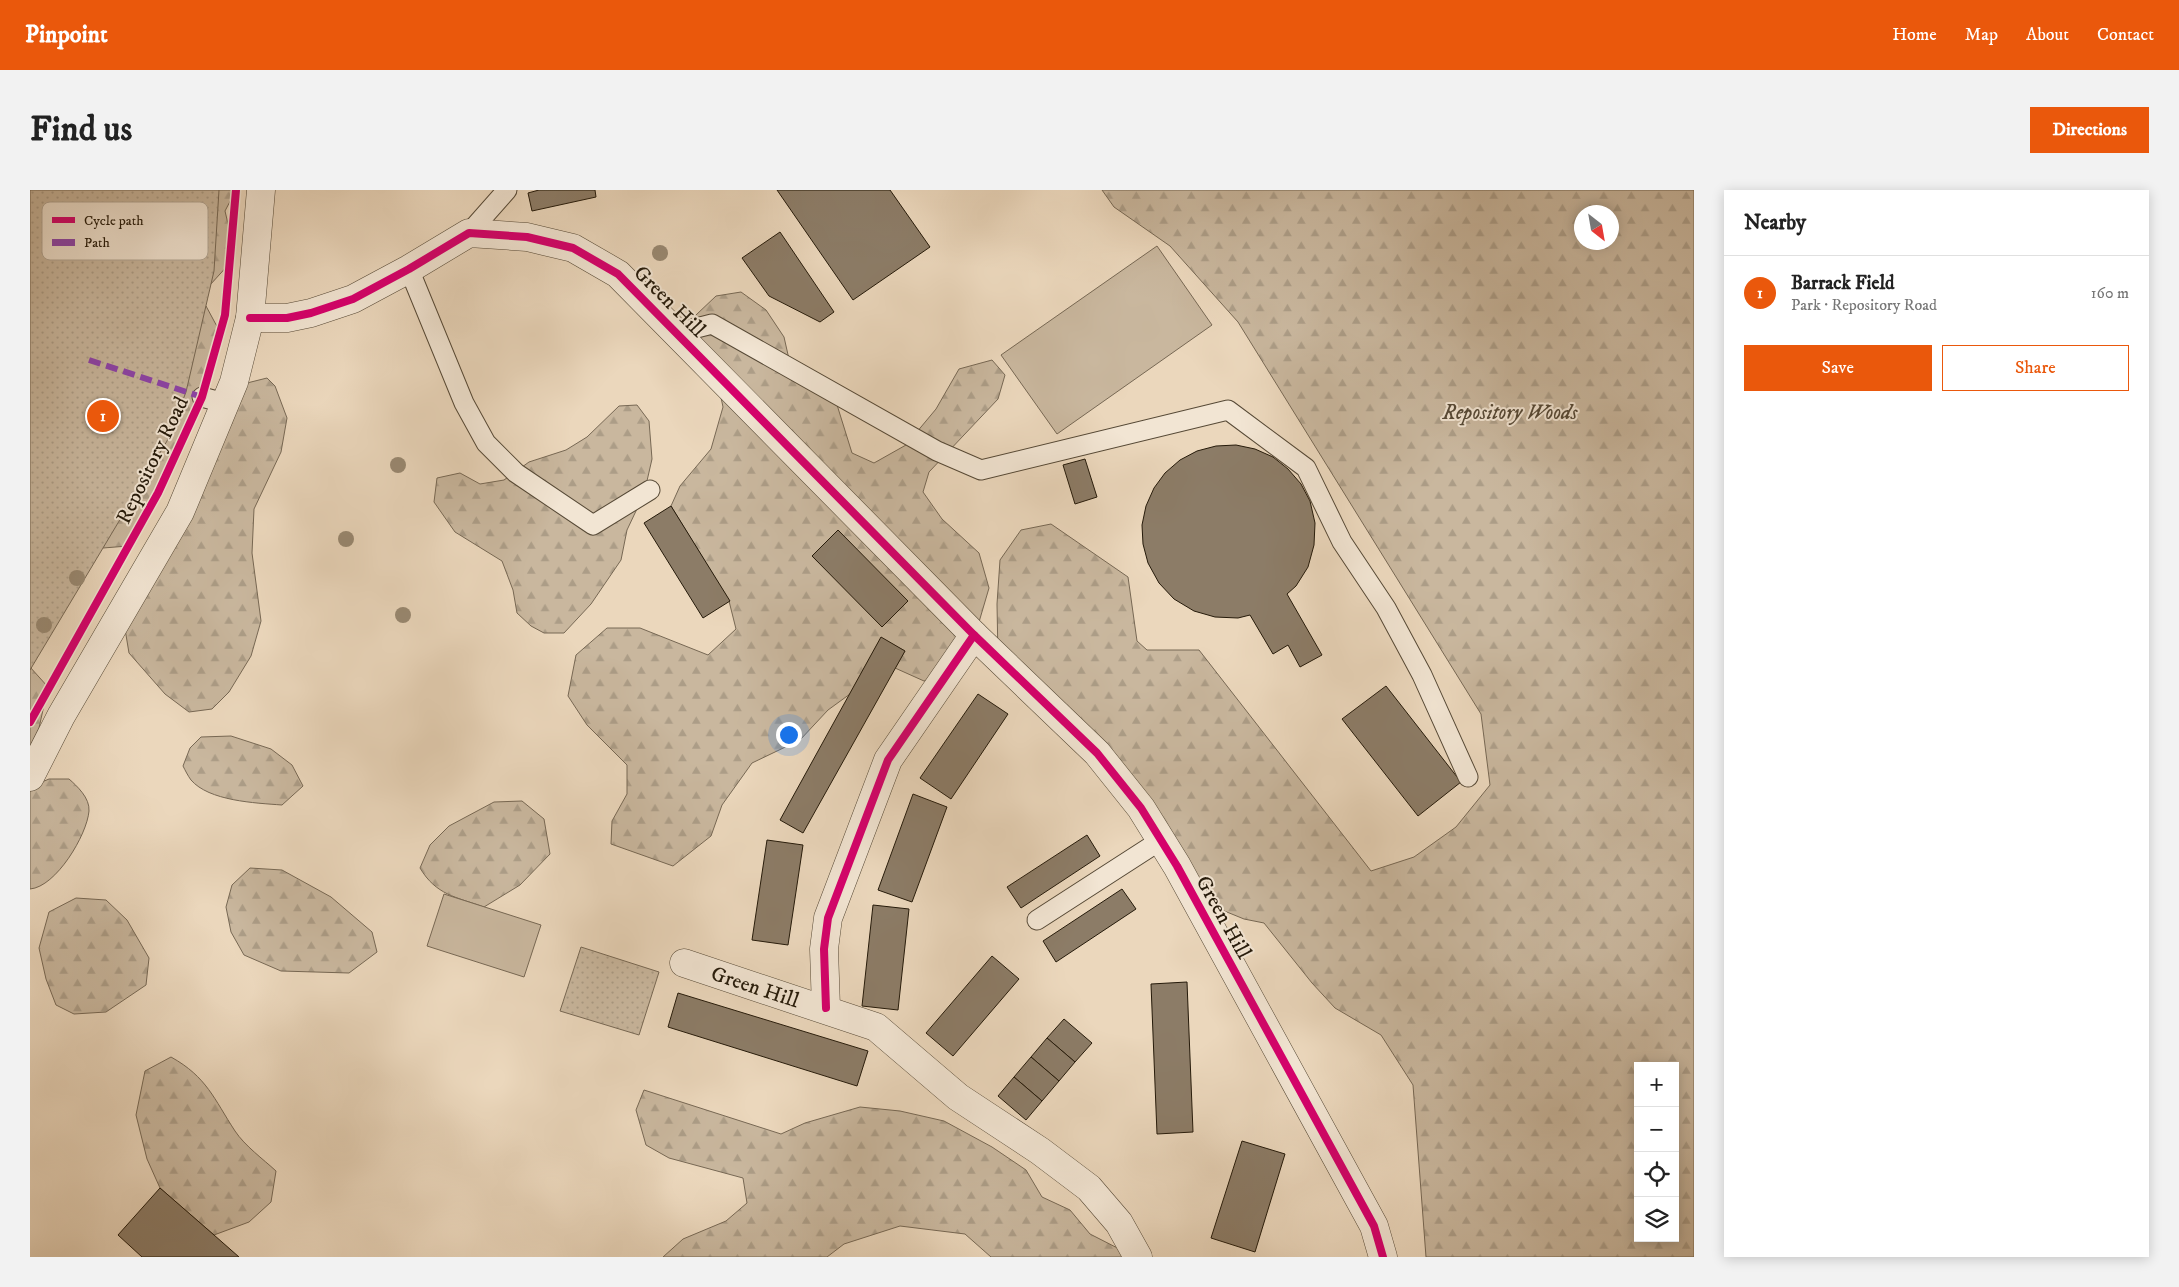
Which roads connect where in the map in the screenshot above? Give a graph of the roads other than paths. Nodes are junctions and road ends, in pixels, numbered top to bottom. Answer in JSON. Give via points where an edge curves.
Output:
{"nodes":[{"id":1,"x":261,"y":190,"type":"edge"},
{"id":2,"x":507,"y":190,"type":"edge"},
{"id":3,"x":469,"y":233,"type":"junction"},
{"id":4,"x":409,"y":269,"type":"junction"},
{"id":5,"x":250,"y":318,"type":"junction"},
{"id":6,"x":677,"y":333,"type":"junction"},
{"id":7,"x":650,"y":490,"type":"dead end"},
{"id":8,"x":974,"y":635,"type":"junction"},
{"id":9,"x":1468,"y":777,"type":"dead end"},
{"id":10,"x":30,"y":778,"type":"edge"},
{"id":11,"x":1160,"y":840,"type":"junction"},
{"id":12,"x":1037,"y":920,"type":"dead end"},
{"id":13,"x":684,"y":963,"type":"dead end"},
{"id":14,"x":826,"y":1008,"type":"junction"},
{"id":15,"x":1138,"y":1257,"type":"edge"},
{"id":16,"x":1384,"y":1257,"type":"edge"}],
"edges":[{"from":1,"to":5,"type":"street","name":"Repository Road"},
{"from":2,"to":3,"type":"lane"},
{"from":3,"to":4,"type":"street"},
{"from":3,"to":6,"type":"street","name":"Green Hill","via":[[527,237],[573,248],[618,274]]},
{"from":4,"to":5,"type":"street","via":[[353,299],[311,313],[287,318]]},
{"from":4,"to":7,"type":"lane","via":[[464,403],[486,442],[516,473],[592,525]]},
{"from":5,"to":10,"type":"street","name":"Repository Road","via":[[234,382],[213,400],[180,512],[61,716]]},
{"from":6,"to":8,"type":"street","name":"Green Hill"},
{"from":6,"to":9,"type":"lane","via":[[712,324],[937,451],[981,470],[1228,410],[1306,468],[1342,542],[1386,608],[1422,675]]},
{"from":8,"to":11,"type":"street","name":"Green Hill","via":[[1097,753],[1140,808]]},
{"from":8,"to":14,"type":"street","name":"Green Hill","via":[[888,760],[828,918],[824,949]]},
{"from":11,"to":12,"type":"lane"},
{"from":11,"to":16,"type":"street","name":"Green Hill","via":[[1374,1226]]},
{"from":13,"to":14,"type":"street","name":"Green Hill"},
{"from":14,"to":15,"type":"street","name":"Green Hill","via":[[876,1027],[958,1097],[1089,1188],[1119,1223]]}]}
